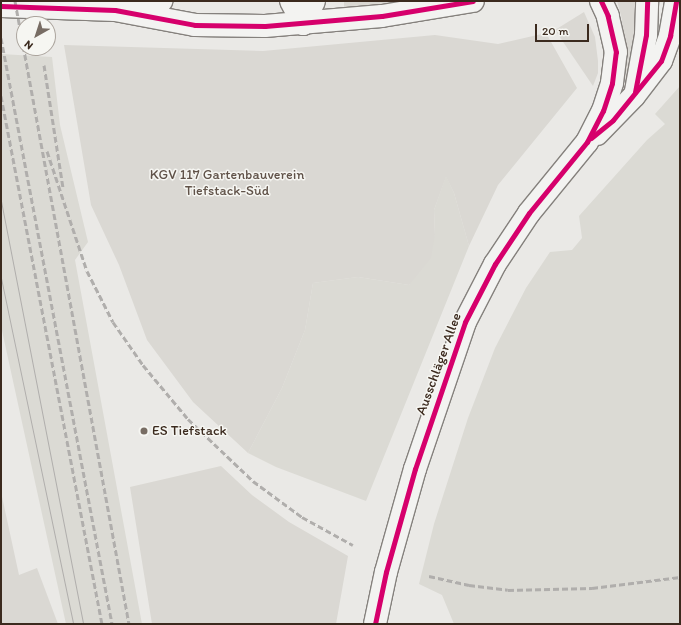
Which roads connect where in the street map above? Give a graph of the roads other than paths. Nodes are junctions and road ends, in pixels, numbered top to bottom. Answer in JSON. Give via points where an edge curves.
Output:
{"nodes":[{"id":1,"x":161,"y":1,"type":"edge"},
{"id":2,"x":291,"y":1,"type":"edge"},
{"id":3,"x":314,"y":1,"type":"edge"},
{"id":4,"x":473,"y":1,"type":"edge"},
{"id":5,"x":601,"y":1,"type":"edge"},
{"id":6,"x":647,"y":1,"type":"edge"},
{"id":7,"x":676,"y":1,"type":"edge"},
{"id":8,"x":1,"y":6,"type":"edge"},
{"id":9,"x":115,"y":10,"type":"junction"},
{"id":10,"x":303,"y":24,"type":"junction"},
{"id":11,"x":634,"y":96,"type":"junction"},
{"id":12,"x":587,"y":142,"type":"junction"},
{"id":13,"x":375,"y":624,"type":"edge"}],
"edges":[{"from":1,"to":9,"type":"street"},
{"from":2,"to":10,"type":"street"},
{"from":3,"to":10,"type":"street"},
{"from":4,"to":10,"type":"street","via":[[382,16]]},
{"from":5,"to":12,"type":"street","name":"Ausschläger Allee","via":[[612,31],[615,63],[603,111]]},
{"from":6,"to":11,"type":"street","name":"Ausschläger Allee","via":[[643,59]]},
{"from":7,"to":11,"type":"street","via":[[670,36],[661,61]]},
{"from":8,"to":9,"type":"street"},
{"from":9,"to":10,"type":"street","via":[[195,25]]},
{"from":11,"to":12,"type":"street","name":"Ausschläger Allee","via":[[613,120]]},
{"from":12,"to":13,"type":"street","name":"Ausschläger Allee","via":[[515,234],[495,264],[465,322],[415,469],[386,572]]}]}
